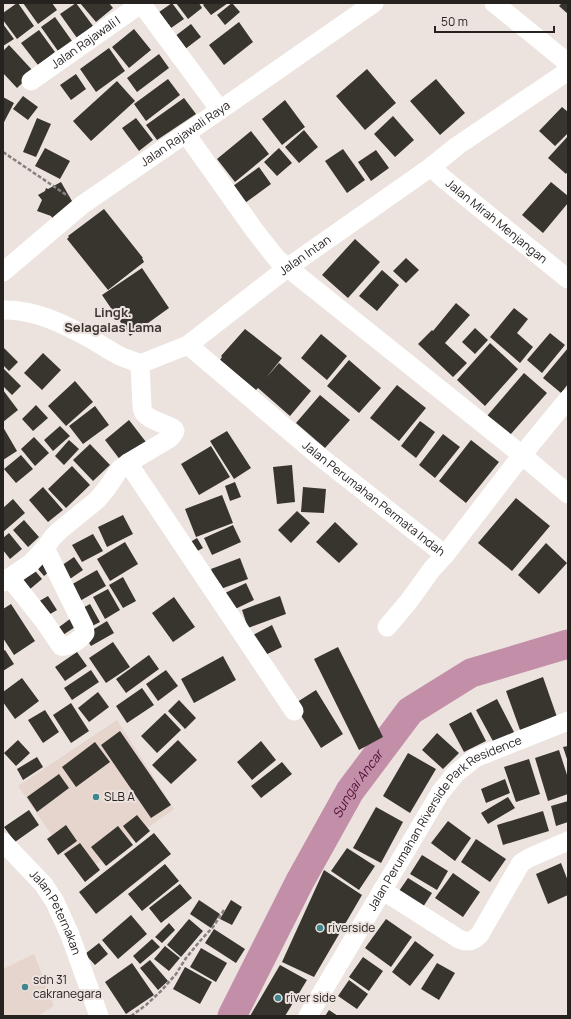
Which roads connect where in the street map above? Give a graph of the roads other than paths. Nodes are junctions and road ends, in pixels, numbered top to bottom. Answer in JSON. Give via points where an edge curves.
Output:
{"nodes":[{"id":1,"x":142,"y":3,"type":"edge"},
{"id":2,"x":374,"y":3,"type":"edge"},
{"id":3,"x":494,"y":3,"type":"edge"},
{"id":4,"x":568,"y":63,"type":"edge"},
{"id":5,"x":568,"y":71,"type":"edge"},
{"id":6,"x":31,"y":81,"type":"dead end"},
{"id":7,"x":220,"y":110,"type":"junction"},
{"id":8,"x":186,"y":134,"type":"junction"},
{"id":9,"x":428,"y":169,"type":"junction"},
{"id":10,"x":287,"y":268,"type":"junction"},
{"id":11,"x":3,"y":272,"type":"edge"},
{"id":12,"x":568,"y":279,"type":"edge"},
{"id":13,"x":3,"y":310,"type":"edge"},
{"id":14,"x":188,"y":345,"type":"junction"},
{"id":15,"x":140,"y":364,"type":"junction"},
{"id":16,"x":568,"y":399,"type":"edge"},
{"id":17,"x":522,"y":455,"type":"junction"},
{"id":18,"x":128,"y":463,"type":"junction"},
{"id":19,"x":568,"y":494,"type":"edge"},
{"id":20,"x":45,"y":548,"type":"junction"},
{"id":21,"x":444,"y":555,"type":"junction"},
{"id":22,"x":7,"y":580,"type":"edge"},
{"id":23,"x":387,"y":627,"type":"dead end"},
{"id":24,"x":294,"y":711,"type":"dead end"},
{"id":25,"x":568,"y":721,"type":"edge"},
{"id":26,"x":568,"y":841,"type":"edge"},
{"id":27,"x":3,"y":842,"type":"edge"},
{"id":28,"x":382,"y":890,"type":"junction"},
{"id":29,"x":99,"y":1016,"type":"edge"},
{"id":30,"x":308,"y":1016,"type":"edge"}],
"edges":[{"from":1,"to":6,"type":"street","name":"Jalan Rajawali I"},
{"from":1,"to":7,"type":"street"},
{"from":2,"to":7,"type":"street","name":"Jalan Rajawali Raya"},
{"from":3,"to":4,"type":"street"},
{"from":5,"to":9,"type":"street","name":"Jalan Intan","via":[[457,146]]},
{"from":7,"to":8,"type":"street","name":"Jalan Rajawali Raya"},
{"from":8,"to":10,"type":"street","via":[[276,259]]},
{"from":8,"to":11,"type":"street","name":"Jalan Rajawali Raya","via":[[82,205]]},
{"from":9,"to":10,"type":"street","name":"Jalan Intan"},
{"from":9,"to":12,"type":"street","name":"Jalan Mirah Menjangan","via":[[444,179]]},
{"from":10,"to":14,"type":"street","name":"Jalan Intan"},
{"from":10,"to":17,"type":"street"},
{"from":13,"to":15,"type":"street","via":[[39,315],[60,323]]},
{"from":14,"to":15,"type":"street"},
{"from":14,"to":21,"type":"street","name":"Jalan Perumahan Permata Indah","via":[[312,451]]},
{"from":15,"to":18,"type":"street","via":[[144,412],[175,431],[170,438]]},
{"from":16,"to":17,"type":"street","name":"Jalan Perumahan Permata Indah"},
{"from":17,"to":19,"type":"street"},
{"from":17,"to":21,"type":"street","name":"Jalan Perumahan Permata Indah"},
{"from":18,"to":20,"type":"street","via":[[117,473],[97,500],[59,531]]},
{"from":18,"to":24,"type":"street"},
{"from":20,"to":22,"type":"street","via":[[30,564]]},
{"from":20,"to":22,"type":"street","via":[[84,627],[82,637],[67,646],[61,646],[44,621]]},
{"from":21,"to":23,"type":"street"},
{"from":25,"to":28,"type":"street","name":"Jalan Perumahan Riverside Park Residence","via":[[475,758],[455,774],[440,793]]},
{"from":26,"to":28,"type":"street","via":[[521,863],[480,934],[472,940],[459,939]]},
{"from":27,"to":29,"type":"street","name":"Jalan Peternakan","via":[[44,885],[54,902],[73,942]]},
{"from":28,"to":30,"type":"street","name":"Jalan Perumahan Riverside Park Residence"}]}
